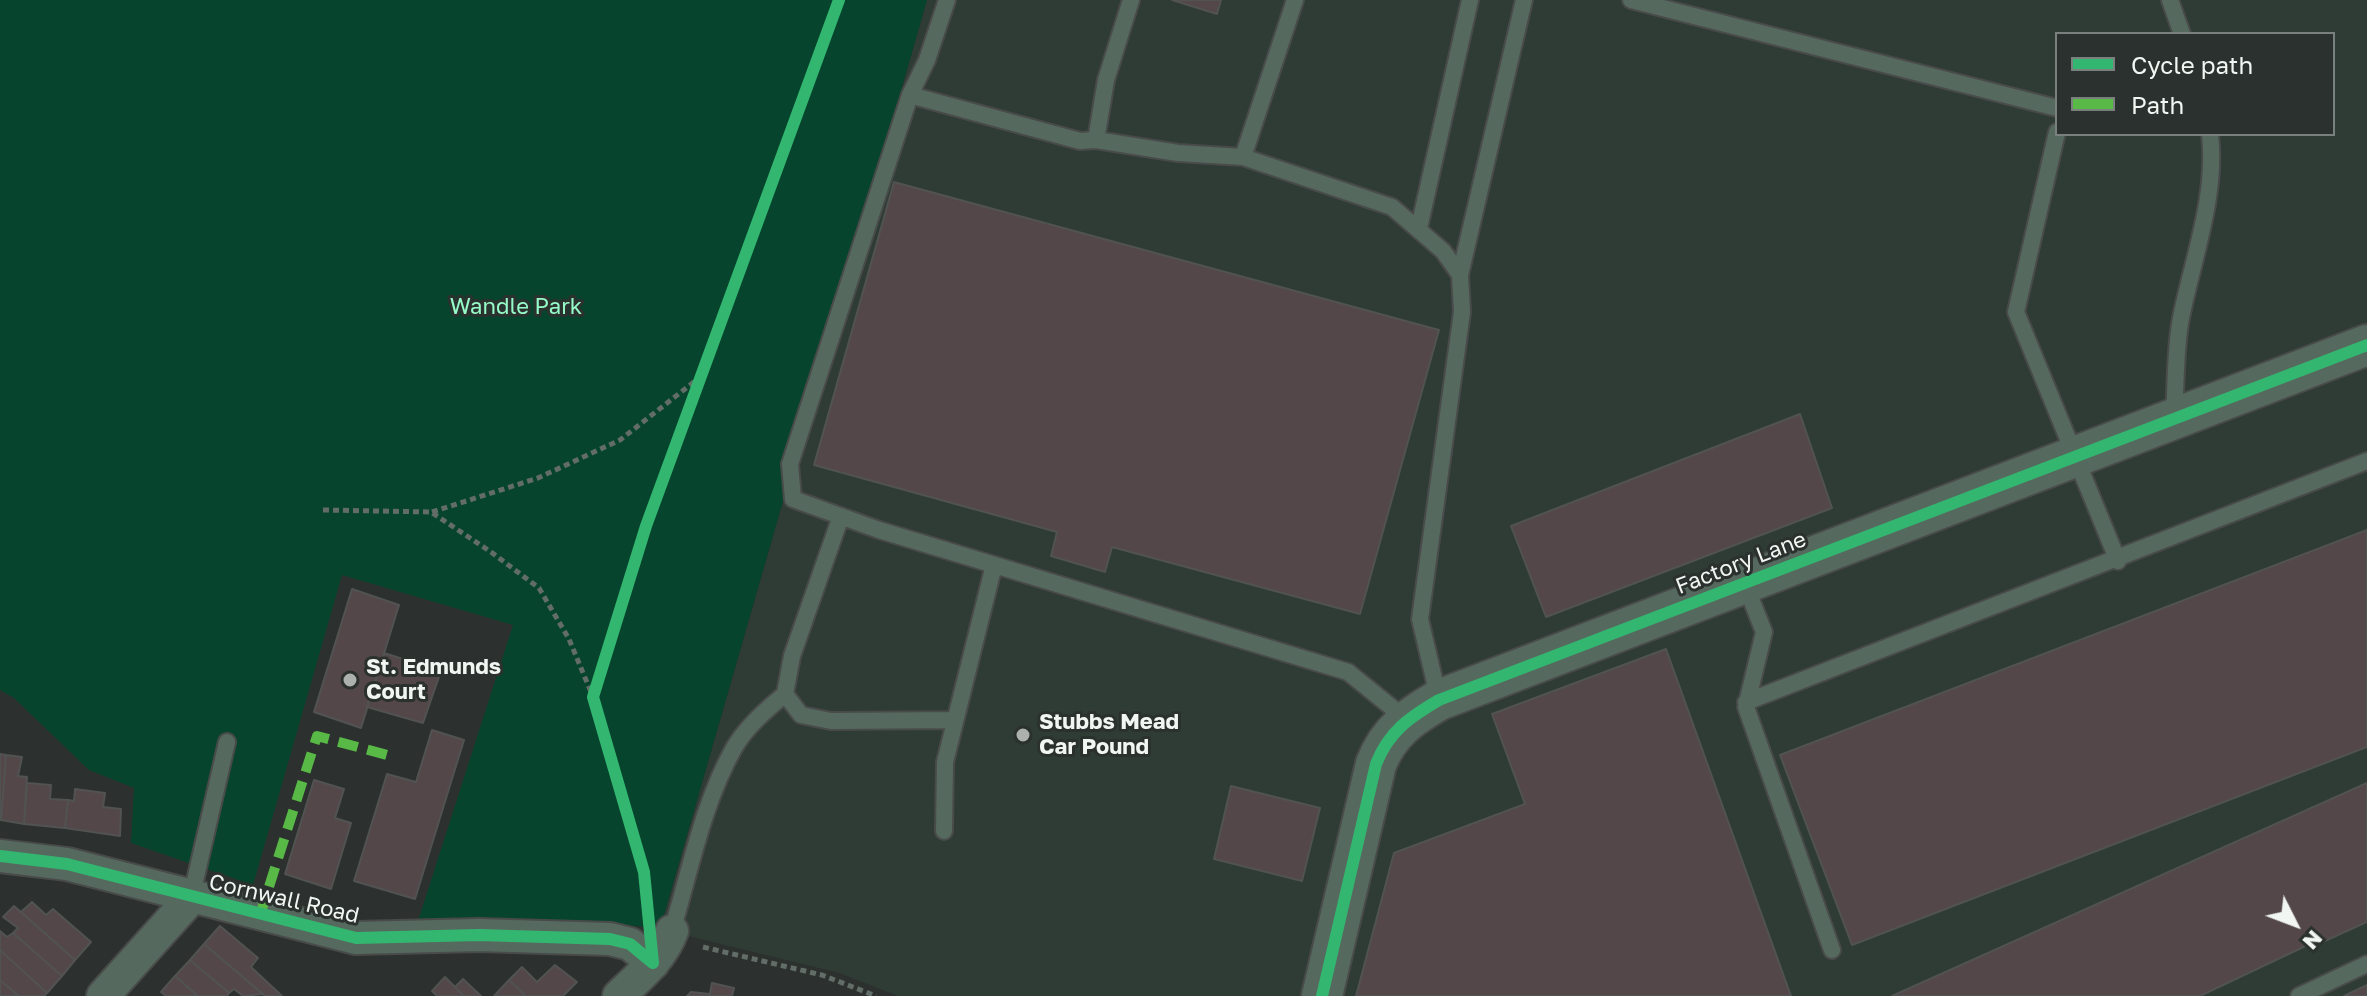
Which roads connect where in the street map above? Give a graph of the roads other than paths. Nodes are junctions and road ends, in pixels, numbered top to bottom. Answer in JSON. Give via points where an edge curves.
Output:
{"nodes":[{"id":1,"x":947,"y":0,"type":"edge"},
{"id":2,"x":1131,"y":0,"type":"edge"},
{"id":3,"x":1295,"y":0,"type":"edge"},
{"id":4,"x":1470,"y":0,"type":"edge"},
{"id":5,"x":1524,"y":0,"type":"edge"},
{"id":6,"x":1631,"y":0,"type":"edge"},
{"id":7,"x":2170,"y":0,"type":"edge"},
{"id":8,"x":2181,"y":32,"type":"edge"},
{"id":9,"x":910,"y":95,"type":"junction"},
{"id":10,"x":2055,"y":107,"type":"edge"},
{"id":11,"x":2056,"y":136,"type":"edge"},
{"id":12,"x":2210,"y":136,"type":"edge"},
{"id":13,"x":1096,"y":140,"type":"junction"},
{"id":14,"x":1243,"y":157,"type":"junction"},
{"id":15,"x":1419,"y":228,"type":"junction"},
{"id":16,"x":1460,"y":275,"type":"junction"},
{"id":17,"x":2367,"y":345,"type":"edge"},
{"id":18,"x":2174,"y":418,"type":"junction"},
{"id":19,"x":2074,"y":457,"type":"junction"},
{"id":20,"x":2367,"y":461,"type":"edge"},
{"id":21,"x":841,"y":516,"type":"junction"},
{"id":22,"x":2118,"y":561,"type":"junction"},
{"id":23,"x":994,"y":565,"type":"junction"},
{"id":24,"x":1744,"y":583,"type":"junction"},
{"id":25,"x":785,"y":694,"type":"junction"},
{"id":26,"x":1746,"y":702,"type":"junction"},
{"id":27,"x":1423,"y":710,"type":"junction"},
{"id":28,"x":955,"y":720,"type":"junction"},
{"id":29,"x":227,"y":742,"type":"dead end"},
{"id":30,"x":944,"y":831,"type":"dead end"},
{"id":31,"x":0,"y":856,"type":"edge"},
{"id":32,"x":191,"y":898,"type":"junction"},
{"id":33,"x":664,"y":947,"type":"junction"},
{"id":34,"x":1832,"y":950,"type":"dead end"},
{"id":35,"x":2367,"y":964,"type":"edge"},
{"id":36,"x":103,"y":996,"type":"edge"},
{"id":37,"x":619,"y":996,"type":"edge"},
{"id":38,"x":1322,"y":996,"type":"edge"},
{"id":39,"x":2299,"y":996,"type":"edge"}],
"edges":[{"from":1,"to":9,"type":"lane"},
{"from":2,"to":13,"type":"lane","via":[[1106,80]]},
{"from":3,"to":14,"type":"lane"},
{"from":4,"to":15,"type":"lane"},
{"from":5,"to":16,"type":"lane"},
{"from":6,"to":10,"type":"lane"},
{"from":7,"to":8,"type":"lane"},
{"from":9,"to":13,"type":"lane","via":[[1080,141]]},
{"from":9,"to":21,"type":"lane","via":[[790,464],[793,499]]},
{"from":11,"to":19,"type":"lane","via":[[2016,312]]},
{"from":12,"to":18,"type":"lane","via":[[2201,236],[2180,321]]},
{"from":13,"to":14,"type":"lane"},
{"from":14,"to":15,"type":"lane","via":[[1392,207]]},
{"from":15,"to":16,"type":"lane"},
{"from":16,"to":27,"type":"lane","via":[[1462,312],[1420,619]]},
{"from":17,"to":18,"type":"street","name":"Factory Lane"},
{"from":18,"to":19,"type":"street","name":"Factory Lane"},
{"from":19,"to":22,"type":"lane"},
{"from":19,"to":24,"type":"street","name":"Factory Lane"},
{"from":20,"to":22,"type":"lane"},
{"from":21,"to":23,"type":"lane"},
{"from":21,"to":25,"type":"lane","via":[[792,656]]},
{"from":22,"to":26,"type":"lane"},
{"from":23,"to":27,"type":"lane","via":[[1348,672]]},
{"from":23,"to":28,"type":"lane"},
{"from":24,"to":26,"type":"lane","via":[[1764,632]]},
{"from":24,"to":27,"type":"street","name":"Factory Lane"},
{"from":25,"to":28,"type":"lane","via":[[801,715],[831,721]]},
{"from":25,"to":33,"type":"lane","via":[[735,746]]},
{"from":26,"to":34,"type":"lane"},
{"from":27,"to":38,"type":"street","via":[[1393,732],[1376,764]]},
{"from":28,"to":30,"type":"lane","via":[[945,762]]},
{"from":29,"to":32,"type":"lane"},
{"from":31,"to":32,"type":"street","name":"Cornwall Road","via":[[67,864]]},
{"from":32,"to":33,"type":"street","name":"Cornwall Road","via":[[356,938],[479,935],[610,939]]},
{"from":32,"to":36,"type":"street"},
{"from":33,"to":37,"type":"street"},
{"from":35,"to":39,"type":"lane"}]}
